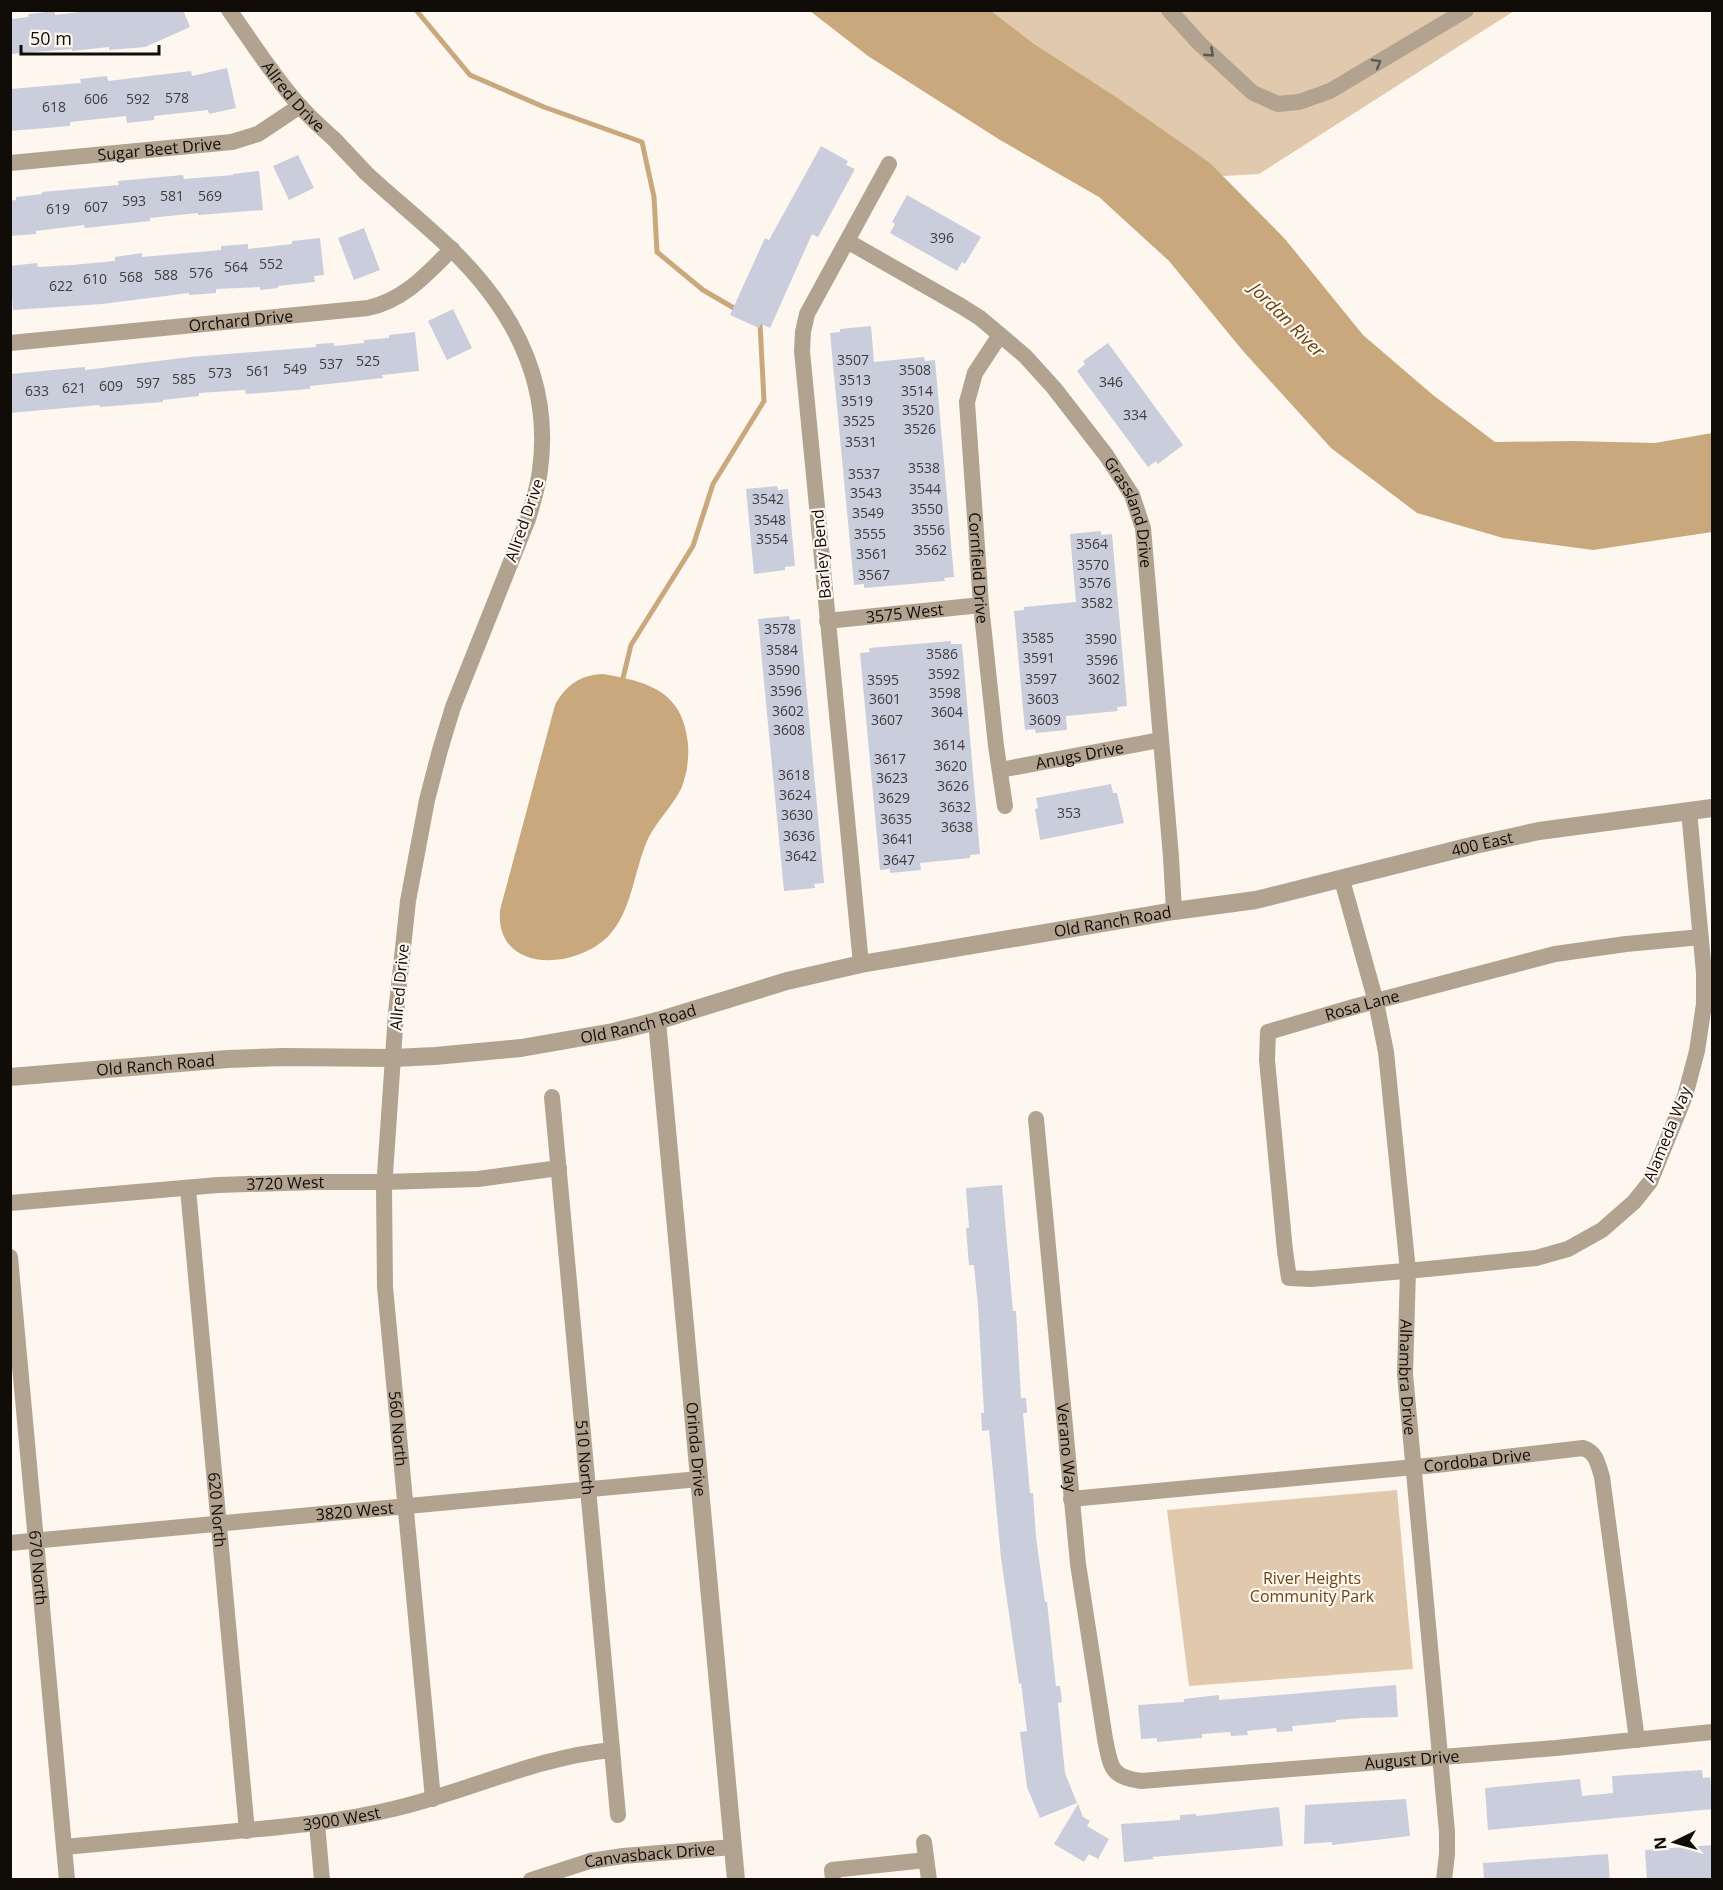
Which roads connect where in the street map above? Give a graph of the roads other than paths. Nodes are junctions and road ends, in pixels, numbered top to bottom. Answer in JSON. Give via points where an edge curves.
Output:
{"nodes":[{"id":1,"x":229,"y":10,"type":"edge"},
{"id":2,"x":1169,"y":10,"type":"edge"},
{"id":3,"x":1466,"y":10,"type":"edge"},
{"id":4,"x":300,"y":106,"type":"junction"},
{"id":5,"x":10,"y":163,"type":"edge"},
{"id":6,"x":889,"y":164,"type":"dead end"},
{"id":7,"x":847,"y":241,"type":"junction"},
{"id":8,"x":452,"y":249,"type":"junction"},
{"id":9,"x":1000,"y":335,"type":"junction"},
{"id":10,"x":10,"y":343,"type":"edge"},
{"id":11,"x":981,"y":605,"type":"junction"},
{"id":12,"x":827,"y":621,"type":"junction"},
{"id":13,"x":1161,"y":740,"type":"junction"},
{"id":14,"x":999,"y":770,"type":"junction"},
{"id":15,"x":1005,"y":806,"type":"dead end"},
{"id":16,"x":1713,"y":808,"type":"edge"},
{"id":17,"x":1689,"y":811,"type":"junction"},
{"id":18,"x":1341,"y":880,"type":"junction"},
{"id":19,"x":1256,"y":900,"type":"joint"},
{"id":20,"x":1174,"y":911,"type":"junction"},
{"id":21,"x":1701,"y":936,"type":"junction"},
{"id":22,"x":861,"y":964,"type":"junction"},
{"id":23,"x":1376,"y":1002,"type":"junction"},
{"id":24,"x":657,"y":1021,"type":"junction"},
{"id":25,"x":393,"y":1058,"type":"junction"},
{"id":26,"x":10,"y":1077,"type":"edge"},
{"id":27,"x":552,"y":1097,"type":"dead end"},
{"id":28,"x":1036,"y":1119,"type":"dead end"},
{"id":29,"x":559,"y":1168,"type":"junction"},
{"id":30,"x":385,"y":1182,"type":"junction"},
{"id":31,"x":188,"y":1189,"type":"junction"},
{"id":32,"x":10,"y":1203,"type":"edge"},
{"id":33,"x":10,"y":1257,"type":"edge"},
{"id":34,"x":1408,"y":1271,"type":"junction"},
{"id":35,"x":1289,"y":1278,"type":"joint"},
{"id":36,"x":1413,"y":1467,"type":"junction"},
{"id":37,"x":699,"y":1479,"type":"junction"},
{"id":38,"x":588,"y":1489,"type":"junction"},
{"id":39,"x":1071,"y":1499,"type":"junction"},
{"id":40,"x":405,"y":1506,"type":"junction"},
{"id":41,"x":219,"y":1524,"type":"junction"},
{"id":42,"x":36,"y":1541,"type":"junction"},
{"id":43,"x":10,"y":1543,"type":"edge"},
{"id":44,"x":1713,"y":1732,"type":"edge"},
{"id":45,"x":1637,"y":1740,"type":"junction"},
{"id":46,"x":612,"y":1750,"type":"junction"},
{"id":47,"x":1440,"y":1757,"type":"junction"},
{"id":48,"x":1115,"y":1772,"type":"joint"},
{"id":49,"x":433,"y":1798,"type":"junction"},
{"id":50,"x":618,"y":1815,"type":"dead end"},
{"id":51,"x":317,"y":1824,"type":"junction"},
{"id":52,"x":247,"y":1830,"type":"junction"},
{"id":53,"x":924,"y":1842,"type":"dead end"},
{"id":54,"x":64,"y":1847,"type":"junction"},
{"id":55,"x":733,"y":1847,"type":"junction"},
{"id":56,"x":926,"y":1860,"type":"junction"},
{"id":57,"x":833,"y":1875,"type":"edge"},
{"id":58,"x":67,"y":1880,"type":"edge"},
{"id":59,"x":322,"y":1880,"type":"edge"},
{"id":60,"x":531,"y":1880,"type":"edge"},
{"id":61,"x":736,"y":1880,"type":"edge"},
{"id":62,"x":929,"y":1880,"type":"edge"},
{"id":63,"x":1444,"y":1880,"type":"edge"}],
"edges":[{"from":1,"to":4,"type":"street","name":"Allred Drive"},
{"from":2,"to":3,"type":"street","one_way":true,"via":[[1253,93],[1278,104],[1299,102],[1330,91]]},
{"from":4,"to":5,"type":"street","name":"Sugar Beet Drive","via":[[258,134],[232,142]]},
{"from":4,"to":8,"type":"street","name":"Allred Drive","via":[[365,172]]},
{"from":6,"to":7,"type":"street","name":"Barley Bend"},
{"from":7,"to":9,"type":"street","name":"Grassland Drive","via":[[961,306]]},
{"from":7,"to":12,"type":"street","name":"Barley Bend","via":[[807,314],[802,351]]},
{"from":8,"to":10,"type":"street","name":"Orchard Drive","via":[[414,287],[392,301],[368,308]]},
{"from":8,"to":25,"type":"street","name":"Allred Drive","via":[[492,294],[522,345],[540,401],[543,448],[528,519],[453,707],[433,775],[408,901]]},
{"from":9,"to":11,"type":"street","name":"Cornfield Drive","via":[[975,373],[967,402]]},
{"from":9,"to":13,"type":"street","name":"Grassland Drive","via":[[1054,388],[1132,495],[1143,528]]},
{"from":11,"to":12,"type":"street","name":"3575 West"},
{"from":11,"to":14,"type":"street","name":"Cornfield Drive"},
{"from":12,"to":22,"type":"street","name":"Barley Bend"},
{"from":13,"to":14,"type":"street","name":"Anugs Drive"},
{"from":13,"to":20,"type":"street","name":"Grassland Drive"},
{"from":14,"to":15,"type":"street","name":"Cornfield Drive"},
{"from":16,"to":17,"type":"street","name":"400 East"},
{"from":17,"to":18,"type":"street","name":"400 East","via":[[1539,831]]},
{"from":17,"to":21,"type":"street","name":"Alameda Way"},
{"from":18,"to":19,"type":"street","name":"400 East"},
{"from":18,"to":23,"type":"street","name":"Alhambra Drive"},
{"from":19,"to":20,"type":"street","name":"Old Ranch Road"},
{"from":20,"to":22,"type":"street","name":"Old Ranch Road"},
{"from":21,"to":23,"type":"street","name":"Rosa Lane","via":[[1556,954]]},
{"from":21,"to":34,"type":"street","name":"Alameda Way","via":[[1704,1004],[1691,1074],[1650,1182],[1634,1202],[1602,1230],[1568,1249],[1536,1258]]},
{"from":22,"to":24,"type":"street","name":"Old Ranch Road","via":[[787,981]]},
{"from":23,"to":34,"type":"street","name":"Alhambra Drive","via":[[1386,1052]]},
{"from":23,"to":35,"type":"street","name":"Rosa Lane","via":[[1268,1032],[1267,1060]]},
{"from":24,"to":25,"type":"street","name":"Old Ranch Road","via":[[521,1048]]},
{"from":24,"to":37,"type":"street","name":"Orinda Drive"},
{"from":25,"to":26,"type":"street","name":"Old Ranch Road","via":[[228,1059]]},
{"from":25,"to":30,"type":"street","name":"560 North"},
{"from":27,"to":29,"type":"street","name":"510 North"},
{"from":28,"to":39,"type":"street","name":"Verano Way"},
{"from":29,"to":30,"type":"street","name":"3720 West","via":[[478,1179]]},
{"from":29,"to":38,"type":"street","name":"510 North"},
{"from":30,"to":31,"type":"street","name":"3720 West"},
{"from":30,"to":40,"type":"street","name":"560 North","via":[[386,1287]]},
{"from":31,"to":32,"type":"street","name":"3720 West"},
{"from":31,"to":41,"type":"street","name":"620 North"},
{"from":33,"to":42,"type":"street","name":"670 North"},
{"from":34,"to":35,"type":"street","name":"Alameda Way"},
{"from":34,"to":36,"type":"street","name":"Alhambra Drive","via":[[1404,1344]]},
{"from":36,"to":39,"type":"street","name":"Cordoba Drive"},
{"from":36,"to":45,"type":"street","name":"Cordoba Drive","via":[[1583,1448],[1591,1451],[1602,1477]]},
{"from":36,"to":47,"type":"street","name":"Alhambra Drive"},
{"from":37,"to":38,"type":"street","name":"3820 West"},
{"from":37,"to":55,"type":"street","name":"Orinda Drive"},
{"from":38,"to":40,"type":"street","name":"3820 West"},
{"from":38,"to":46,"type":"street","name":"510 North"},
{"from":39,"to":48,"type":"street","name":"Verano Way","via":[[1105,1739]]},
{"from":40,"to":41,"type":"street","name":"3820 West"},
{"from":40,"to":49,"type":"street","name":"560 North"},
{"from":41,"to":42,"type":"street","name":"3820 West"},
{"from":41,"to":52,"type":"street","name":"620 North"},
{"from":42,"to":43,"type":"street","name":"3820 West"},
{"from":42,"to":54,"type":"street","name":"670 North"},
{"from":44,"to":45,"type":"street","name":"August Drive"},
{"from":45,"to":47,"type":"street","name":"August Drive"},
{"from":46,"to":49,"type":"street","name":"3900 West","via":[[571,1756]]},
{"from":46,"to":50,"type":"street","name":"510 North"},
{"from":47,"to":48,"type":"street","name":"August Drive","via":[[1141,1781],[1125,1779]]},
{"from":47,"to":63,"type":"street","name":"Alhambra Drive","via":[[1447,1832]]},
{"from":49,"to":51,"type":"street","name":"3900 West"},
{"from":51,"to":52,"type":"street","name":"3900 West"},
{"from":51,"to":59,"type":"street"},
{"from":52,"to":54,"type":"street","name":"3900 West"},
{"from":53,"to":56,"type":"street"},
{"from":54,"to":58,"type":"street","name":"670 North"},
{"from":55,"to":60,"type":"street","name":"Canvasback Drive","via":[[601,1859]]},
{"from":55,"to":61,"type":"street","name":"Orinda Drive"},
{"from":56,"to":57,"type":"street"},
{"from":56,"to":62,"type":"street"}]}
